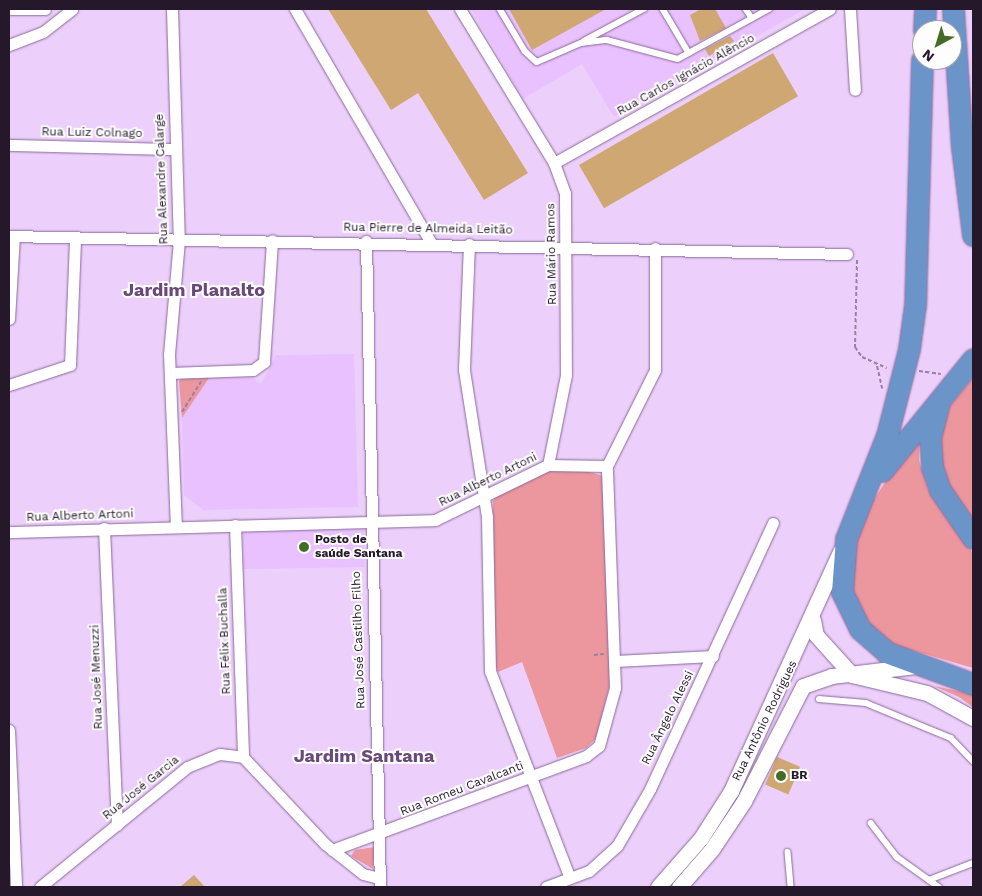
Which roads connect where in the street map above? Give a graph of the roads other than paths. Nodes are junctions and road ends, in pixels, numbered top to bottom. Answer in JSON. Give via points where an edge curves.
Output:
{"nodes":[{"id":1,"x":10,"y":9,"type":"edge"},
{"id":2,"x":45,"y":9,"type":"edge"},
{"id":3,"x":72,"y":9,"type":"edge"},
{"id":4,"x":172,"y":9,"type":"edge"},
{"id":5,"x":295,"y":9,"type":"edge"},
{"id":6,"x":460,"y":9,"type":"edge"},
{"id":7,"x":500,"y":9,"type":"edge"},
{"id":8,"x":644,"y":9,"type":"edge"},
{"id":9,"x":663,"y":9,"type":"edge"},
{"id":10,"x":746,"y":9,"type":"edge"},
{"id":11,"x":769,"y":9,"type":"edge"},
{"id":12,"x":830,"y":9,"type":"edge"},
{"id":13,"x":850,"y":9,"type":"edge"},
{"id":14,"x":953,"y":9,"type":"edge"},
{"id":15,"x":752,"y":18,"type":"junction"},
{"id":16,"x":581,"y":43,"type":"junction"},
{"id":17,"x":9,"y":45,"type":"edge"},
{"id":18,"x":689,"y":53,"type":"junction"},
{"id":19,"x":922,"y":70,"type":"edge"},
{"id":20,"x":855,"y":90,"type":"dead end"},
{"id":21,"x":9,"y":145,"type":"edge"},
{"id":22,"x":174,"y":149,"type":"junction"},
{"id":23,"x":554,"y":163,"type":"junction"},
{"id":24,"x":973,"y":235,"type":"edge"},
{"id":25,"x":12,"y":236,"type":"edge"},
{"id":26,"x":76,"y":238,"type":"junction"},
{"id":27,"x":179,"y":240,"type":"junction"},
{"id":28,"x":272,"y":240,"type":"junction"},
{"id":29,"x":366,"y":242,"type":"junction"},
{"id":30,"x":431,"y":243,"type":"junction"},
{"id":31,"x":469,"y":244,"type":"junction"},
{"id":32,"x":567,"y":246,"type":"junction"},
{"id":33,"x":655,"y":248,"type":"junction"},
{"id":34,"x":847,"y":254,"type":"road end"},
{"id":35,"x":9,"y":319,"type":"edge"},
{"id":36,"x":973,"y":359,"type":"edge"},
{"id":37,"x":170,"y":373,"type":"junction"},
{"id":38,"x":950,"y":383,"type":"junction"},
{"id":39,"x":9,"y":385,"type":"edge"},
{"id":40,"x":548,"y":465,"type":"junction"},
{"id":41,"x":607,"y":466,"type":"junction"},
{"id":42,"x":485,"y":496,"type":"junction"},
{"id":43,"x":861,"y":503,"type":"junction"},
{"id":44,"x":369,"y":522,"type":"junction"},
{"id":45,"x":774,"y":523,"type":"dead end"},
{"id":46,"x":235,"y":525,"type":"junction"},
{"id":47,"x":176,"y":527,"type":"junction"},
{"id":48,"x":104,"y":528,"type":"junction"},
{"id":49,"x":9,"y":532,"type":"edge"},
{"id":50,"x":973,"y":538,"type":"edge"},
{"id":51,"x":846,"y":539,"type":"junction"},
{"id":52,"x":813,"y":620,"type":"junction"},
{"id":53,"x":714,"y":656,"type":"junction"},
{"id":54,"x":615,"y":661,"type":"junction"},
{"id":55,"x":916,"y":666,"type":"junction"},
{"id":56,"x":852,"y":675,"type":"junction"},
{"id":57,"x":973,"y":684,"type":"edge"},
{"id":58,"x":819,"y":699,"type":"dead end"},
{"id":59,"x":973,"y":718,"type":"edge"},
{"id":60,"x":9,"y":730,"type":"edge"},
{"id":61,"x":243,"y":757,"type":"junction"},
{"id":62,"x":9,"y":758,"type":"edge"},
{"id":63,"x":973,"y":761,"type":"edge"},
{"id":64,"x":533,"y":776,"type":"junction"},
{"id":65,"x":871,"y":823,"type":"dead end"},
{"id":66,"x":117,"y":825,"type":"junction"},
{"id":67,"x":378,"y":836,"type":"junction"},
{"id":68,"x":11,"y":837,"type":"edge"},
{"id":69,"x":332,"y":850,"type":"junction"},
{"id":70,"x":788,"y":852,"type":"dead end"},
{"id":71,"x":973,"y":863,"type":"edge"},
{"id":72,"x":570,"y":878,"type":"junction"},
{"id":73,"x":929,"y":880,"type":"junction"},
{"id":74,"x":380,"y":883,"type":"edge"},
{"id":75,"x":16,"y":887,"type":"edge"},
{"id":76,"x":40,"y":887,"type":"edge"},
{"id":77,"x":546,"y":887,"type":"edge"},
{"id":78,"x":658,"y":887,"type":"edge"},
{"id":79,"x":679,"y":887,"type":"edge"},
{"id":80,"x":791,"y":887,"type":"edge"},
{"id":81,"x":939,"y":887,"type":"edge"}],
"edges":[{"from":1,"to":2,"type":"street"},
{"from":3,"to":17,"type":"street","via":[[43,32]]},
{"from":4,"to":22,"type":"street","name":"Rua Alexandre Calarge"},
{"from":5,"to":30,"type":"street"},
{"from":6,"to":23,"type":"street","name":"Rua Mário Ramos"},
{"from":7,"to":16,"type":"lane","via":[[525,51],[537,62]]},
{"from":8,"to":16,"type":"lane"},
{"from":9,"to":18,"type":"lane"},
{"from":10,"to":15,"type":"lane"},
{"from":11,"to":15,"type":"lane"},
{"from":12,"to":23,"type":"street","name":"Rua Carlos Ignácio Alêncio"},
{"from":13,"to":20,"type":"street"},
{"from":14,"to":24,"type":"highway","via":[[962,147]]},
{"from":15,"to":18,"type":"lane"},
{"from":16,"to":18,"type":"lane","via":[[607,40],[678,59]]},
{"from":19,"to":43,"type":"highway","via":[[915,305],[904,369],[887,436]]},
{"from":21,"to":22,"type":"street","name":"Rua Luiz Colnago"},
{"from":22,"to":27,"type":"street","name":"Rua Alexandre Calarge"},
{"from":23,"to":32,"type":"street","name":"Rua Mário Ramos","via":[[565,193]]},
{"from":25,"to":26,"type":"street","name":"Rua Pierre de Almeida Leitão"},
{"from":25,"to":35,"type":"street"},
{"from":26,"to":27,"type":"street","name":"Rua Pierre de Almeida Leitão"},
{"from":26,"to":39,"type":"street","via":[[70,366]]},
{"from":27,"to":28,"type":"street","name":"Rua Pierre de Almeida Leitão"},
{"from":27,"to":37,"type":"street","name":"Rua Alexandre Calarge"},
{"from":28,"to":29,"type":"street","name":"Rua Pierre de Almeida Leitão"},
{"from":28,"to":37,"type":"street","via":[[264,362],[253,370]]},
{"from":29,"to":30,"type":"street","name":"Rua Pierre de Almeida Leitão"},
{"from":29,"to":44,"type":"street","name":"Rua José Castilho Filho"},
{"from":30,"to":31,"type":"street","name":"Rua Pierre de Almeida Leitão"},
{"from":31,"to":32,"type":"street","name":"Rua Pierre de Almeida Leitão"},
{"from":31,"to":42,"type":"street","via":[[464,370]]},
{"from":32,"to":33,"type":"street","name":"Rua Pierre de Almeida Leitão"},
{"from":32,"to":40,"type":"street","name":"Rua Mário Ramos","via":[[566,375]]},
{"from":33,"to":34,"type":"street","name":"Rua Pierre de Almeida Leitão"},
{"from":33,"to":41,"type":"street","via":[[655,370]]},
{"from":36,"to":38,"type":"highway"},
{"from":37,"to":47,"type":"street","name":"Rua Alexandre Calarge"},
{"from":38,"to":43,"type":"highway"},
{"from":38,"to":50,"type":"highway","via":[[930,437],[932,467],[940,490]]},
{"from":40,"to":41,"type":"street","name":"Rua Alberto Artoni"},
{"from":40,"to":42,"type":"street","name":"Rua Alberto Artoni"},
{"from":41,"to":54,"type":"street"},
{"from":42,"to":44,"type":"street","name":"Rua Alberto Artoni","via":[[434,520]]},
{"from":42,"to":64,"type":"street","via":[[490,671]]},
{"from":43,"to":51,"type":"highway"},
{"from":44,"to":46,"type":"street","name":"Rua Alberto Artoni"},
{"from":44,"to":67,"type":"street","name":"Rua José Castilho Filho"},
{"from":45,"to":53,"type":"street","name":"Rua Ângelo Alessi"},
{"from":46,"to":47,"type":"street","name":"Rua Alberto Artoni"},
{"from":46,"to":61,"type":"street","name":"Rua Félix Buchalla"},
{"from":47,"to":48,"type":"street","name":"Rua Alberto Artoni"},
{"from":48,"to":49,"type":"street","name":"Rua Alberto Artoni"},
{"from":48,"to":66,"type":"street","name":"Rua José Menuzzi"},
{"from":51,"to":52,"type":"street","name":"Rua Antônio Rodrigues"},
{"from":51,"to":55,"type":"highway","via":[[841,570],[848,611],[871,641]]},
{"from":52,"to":56,"type":"street","via":[[816,635]]},
{"from":52,"to":78,"type":"street","name":"Rua Antônio Rodrigues","via":[[717,816]]},
{"from":53,"to":54,"type":"street"},
{"from":53,"to":72,"type":"street","name":"Rua Ângelo Alessi","via":[[650,789],[617,846],[589,871]]},
{"from":54,"to":64,"type":"street","name":"Rua Romeu Cavalcanti","via":[[612,711],[599,746],[586,756]]},
{"from":55,"to":56,"type":"street","name":"Rua Antônio Rodrigues"},
{"from":55,"to":57,"type":"highway"},
{"from":56,"to":59,"type":"street","via":[[927,693]]},
{"from":56,"to":79,"type":"street","name":"Rua Antônio Rodrigues","via":[[814,682],[795,694],[744,801],[712,849]]},
{"from":58,"to":63,"type":"lane","via":[[866,703],[951,738]]},
{"from":60,"to":62,"type":"street"},
{"from":61,"to":66,"type":"street","name":"Rua José Garcia","via":[[204,758]]},
{"from":61,"to":69,"type":"street"},
{"from":62,"to":68,"type":"street"},
{"from":64,"to":67,"type":"street","name":"Rua Romeu Cavalcanti"},
{"from":64,"to":72,"type":"street"},
{"from":65,"to":73,"type":"lane","via":[[897,857]]},
{"from":66,"to":76,"type":"street","name":"Rua José Garcia"},
{"from":67,"to":69,"type":"street","name":"Rua Romeu Cavalcanti"},
{"from":67,"to":74,"type":"street","name":"Rua José Castilho Filho"},
{"from":68,"to":75,"type":"street"},
{"from":69,"to":74,"type":"street"},
{"from":70,"to":80,"type":"lane"},
{"from":71,"to":73,"type":"lane"},
{"from":72,"to":77,"type":"street","name":"Rua Ângelo Alessi"},
{"from":73,"to":81,"type":"lane"}]}
